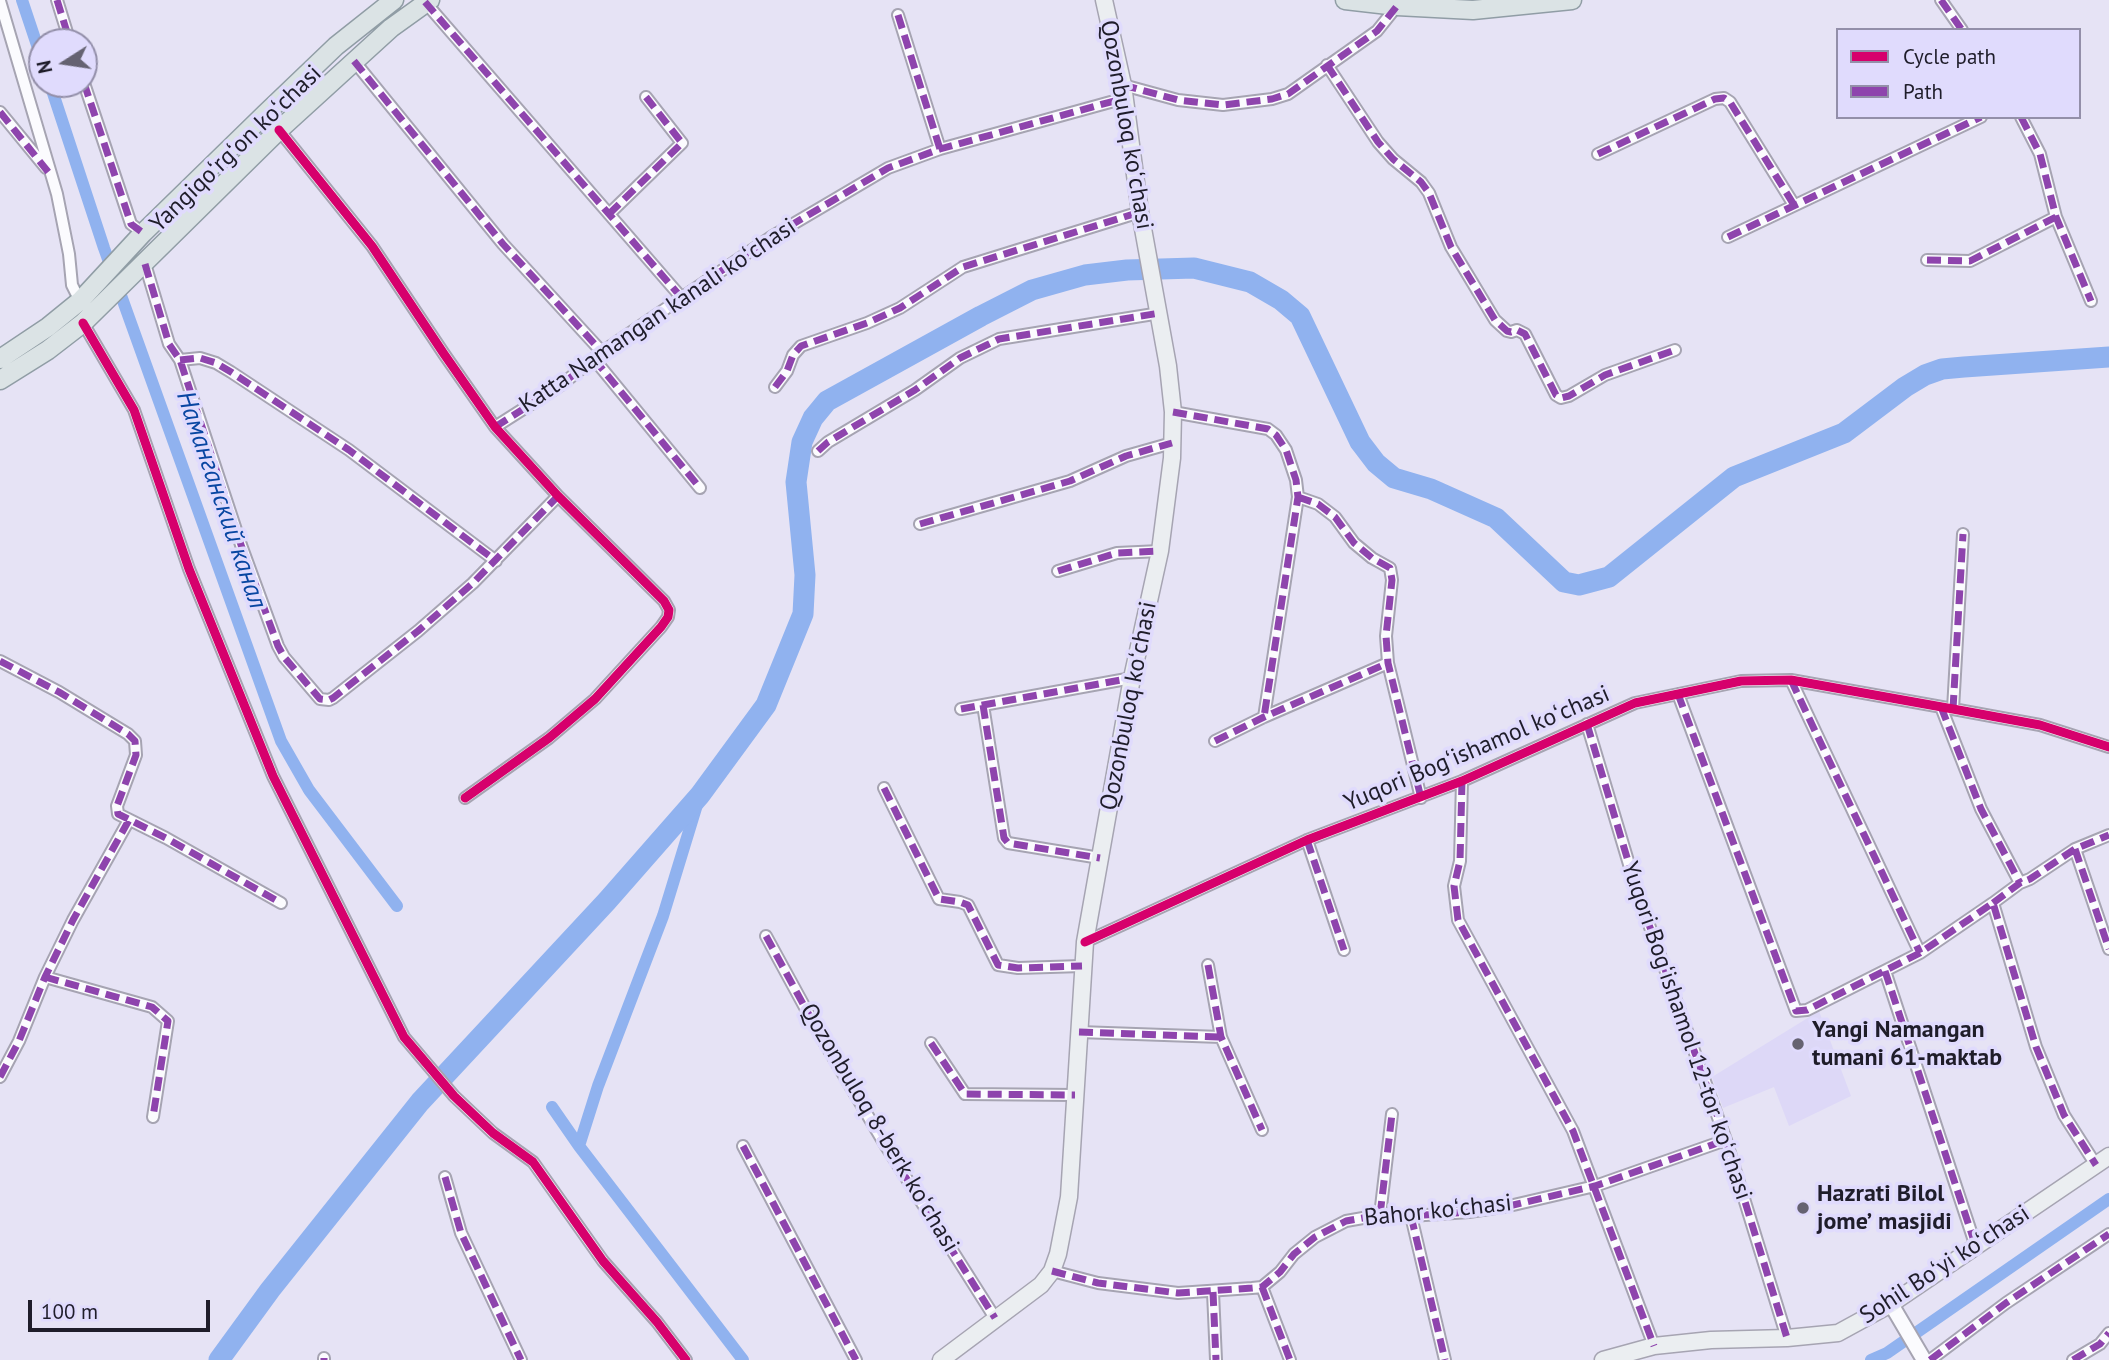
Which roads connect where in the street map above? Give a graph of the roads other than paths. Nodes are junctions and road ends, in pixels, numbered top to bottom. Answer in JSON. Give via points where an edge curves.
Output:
{"nodes":[{"id":1,"x":57,"y":0,"type":"edge"},
{"id":2,"x":394,"y":0,"type":"edge"},
{"id":3,"x":1104,"y":0,"type":"edge"},
{"id":4,"x":1345,"y":0,"type":"edge"},
{"id":5,"x":1572,"y":0,"type":"edge"},
{"id":6,"x":1941,"y":0,"type":"edge"},
{"id":7,"x":0,"y":1,"type":"edge"},
{"id":8,"x":428,"y":1,"type":"edge"},
{"id":9,"x":1398,"y":6,"type":"junction"},
{"id":10,"x":898,"y":15,"type":"dead end"},
{"id":11,"x":66,"y":28,"type":"edge"},
{"id":12,"x":1961,"y":28,"type":"edge"},
{"id":13,"x":354,"y":61,"type":"junction"},
{"id":14,"x":1328,"y":65,"type":"junction"},
{"id":15,"x":1124,"y":91,"type":"junction"},
{"id":16,"x":646,"y":97,"type":"dead end"},
{"id":17,"x":89,"y":98,"type":"edge"},
{"id":18,"x":0,"y":112,"type":"edge"},
{"id":19,"x":1977,"y":119,"type":"edge"},
{"id":20,"x":2022,"y":119,"type":"edge"},
{"id":21,"x":279,"y":130,"type":"junction"},
{"id":22,"x":940,"y":149,"type":"junction"},
{"id":23,"x":1598,"y":154,"type":"dead end"},
{"id":24,"x":49,"y":173,"type":"junction"},
{"id":25,"x":1794,"y":205,"type":"junction"},
{"id":26,"x":1140,"y":212,"type":"junction"},
{"id":27,"x":608,"y":214,"type":"junction"},
{"id":28,"x":2056,"y":217,"type":"junction"},
{"id":29,"x":143,"y":233,"type":"junction"},
{"id":30,"x":1728,"y":237,"type":"dead end"},
{"id":31,"x":1927,"y":260,"type":"dead end"},
{"id":32,"x":140,"y":269,"type":"junction"},
{"id":33,"x":84,"y":297,"type":"junction"},
{"id":34,"x":681,"y":297,"type":"junction"},
{"id":35,"x":2091,"y":301,"type":"dead end"},
{"id":36,"x":1160,"y":313,"type":"junction"},
{"id":37,"x":83,"y":323,"type":"junction"},
{"id":38,"x":1675,"y":350,"type":"dead end"},
{"id":39,"x":598,"y":356,"type":"junction"},
{"id":40,"x":0,"y":359,"type":"edge"},
{"id":41,"x":180,"y":360,"type":"junction"},
{"id":42,"x":0,"y":380,"type":"edge"},
{"id":43,"x":775,"y":387,"type":"dead end"},
{"id":44,"x":1173,"y":412,"type":"junction"},
{"id":45,"x":495,"y":427,"type":"junction"},
{"id":46,"x":1172,"y":443,"type":"junction"},
{"id":47,"x":818,"y":451,"type":"dead end"},
{"id":48,"x":699,"y":488,"type":"dead end"},
{"id":49,"x":558,"y":496,"type":"junction"},
{"id":50,"x":1298,"y":497,"type":"junction"},
{"id":51,"x":920,"y":524,"type":"dead end"},
{"id":52,"x":1963,"y":534,"type":"dead end"},
{"id":53,"x":1160,"y":551,"type":"junction"},
{"id":54,"x":496,"y":561,"type":"junction"},
{"id":55,"x":1058,"y":571,"type":"dead end"},
{"id":56,"x":0,"y":661,"type":"edge"},
{"id":57,"x":1388,"y":663,"type":"junction"},
{"id":58,"x":1132,"y":678,"type":"junction"},
{"id":59,"x":1791,"y":680,"type":"junction"},
{"id":60,"x":1678,"y":695,"type":"junction"},
{"id":61,"x":983,"y":705,"type":"junction"},
{"id":62,"x":1941,"y":707,"type":"junction"},
{"id":63,"x":961,"y":709,"type":"dead end"},
{"id":64,"x":1953,"y":709,"type":"junction"},
{"id":65,"x":1264,"y":717,"type":"junction"},
{"id":66,"x":1587,"y":724,"type":"junction"},
{"id":67,"x":1215,"y":741,"type":"dead end"},
{"id":68,"x":2109,"y":747,"type":"edge"},
{"id":69,"x":1462,"y":782,"type":"junction"},
{"id":70,"x":884,"y":788,"type":"dead end"},
{"id":71,"x":465,"y":798,"type":"dead end"},
{"id":72,"x":1421,"y":798,"type":"junction"},
{"id":73,"x":129,"y":820,"type":"junction"},
{"id":74,"x":2109,"y":835,"type":"edge"},
{"id":75,"x":1307,"y":840,"type":"junction"},
{"id":76,"x":2075,"y":849,"type":"junction"},
{"id":77,"x":1100,"y":858,"type":"junction"},
{"id":78,"x":2020,"y":883,"type":"junction"},
{"id":79,"x":281,"y":903,"type":"dead end"},
{"id":80,"x":1993,"y":903,"type":"junction"},
{"id":81,"x":766,"y":936,"type":"dead end"},
{"id":82,"x":1085,"y":942,"type":"junction"},
{"id":83,"x":2109,"y":949,"type":"edge"},
{"id":84,"x":1344,"y":950,"type":"dead end"},
{"id":85,"x":1920,"y":953,"type":"junction"},
{"id":86,"x":1208,"y":965,"type":"dead end"},
{"id":87,"x":1082,"y":966,"type":"junction"},
{"id":88,"x":1885,"y":971,"type":"junction"},
{"id":89,"x":45,"y":977,"type":"junction"},
{"id":90,"x":1079,"y":1032,"type":"junction"},
{"id":91,"x":1221,"y":1037,"type":"junction"},
{"id":92,"x":931,"y":1043,"type":"dead end"},
{"id":93,"x":0,"y":1077,"type":"edge"},
{"id":94,"x":1075,"y":1095,"type":"junction"},
{"id":95,"x":1392,"y":1114,"type":"dead end"},
{"id":96,"x":153,"y":1117,"type":"dead end"},
{"id":97,"x":1262,"y":1130,"type":"dead end"},
{"id":98,"x":1726,"y":1140,"type":"junction"},
{"id":99,"x":743,"y":1146,"type":"dead end"},
{"id":100,"x":2102,"y":1161,"type":"edge"},
{"id":101,"x":445,"y":1177,"type":"dead end"},
{"id":102,"x":1595,"y":1186,"type":"junction"},
{"id":103,"x":1380,"y":1215,"type":"junction"},
{"id":104,"x":1411,"y":1216,"type":"junction"},
{"id":105,"x":2109,"y":1234,"type":"edge"},
{"id":106,"x":1976,"y":1247,"type":"junction"},
{"id":107,"x":1052,"y":1271,"type":"junction"},
{"id":108,"x":1262,"y":1287,"type":"junction"},
{"id":109,"x":1213,"y":1292,"type":"junction"},
{"id":110,"x":1894,"y":1310,"type":"junction"},
{"id":111,"x":995,"y":1318,"type":"junction"},
{"id":112,"x":2109,"y":1333,"type":"edge"},
{"id":113,"x":1787,"y":1338,"type":"junction"},
{"id":114,"x":1654,"y":1346,"type":"junction"},
{"id":115,"x":1925,"y":1358,"type":"edge"},
{"id":116,"x":521,"y":1360,"type":"edge"},
{"id":117,"x":686,"y":1360,"type":"edge"},
{"id":118,"x":856,"y":1360,"type":"edge"},
{"id":119,"x":941,"y":1360,"type":"edge"},
{"id":120,"x":1216,"y":1360,"type":"edge"},
{"id":121,"x":1290,"y":1360,"type":"edge"},
{"id":122,"x":1445,"y":1360,"type":"edge"},
{"id":123,"x":1603,"y":1360,"type":"edge"},
{"id":124,"x":2073,"y":1360,"type":"edge"}],
"edges":[{"from":1,"to":11,"type":"street"},
{"from":2,"to":29,"type":"main road","name":"Yangiqoʻrgʻon koʻchasi","via":[[336,46]]},
{"from":3,"to":15,"type":"main road","name":"Qozonbuloq koʻchasi"},
{"from":4,"to":9,"type":"main road"},
{"from":5,"to":9,"type":"main road","via":[[1474,10]]},
{"from":6,"to":12,"type":"street"},
{"from":7,"to":24,"type":"street"},
{"from":8,"to":13,"type":"main road","name":"Yangiqoʻrgʻon koʻchasi"},
{"from":8,"to":27,"type":"street"},
{"from":9,"to":14,"type":"street","via":[[1377,31]]},
{"from":10,"to":22,"type":"street"},
{"from":13,"to":21,"type":"main road","name":"Yangiqoʻrgʻon koʻchasi"},
{"from":13,"to":39,"type":"street"},
{"from":14,"to":15,"type":"street","via":[[1288,94],[1242,104]]},
{"from":14,"to":38,"type":"street","via":[[1378,142],[1421,181],[1451,247],[1495,320],[1507,331],[1525,334],[1556,395],[1569,396],[1605,375]]},
{"from":15,"to":22,"type":"street","name":"Katta Namangan kanali koʻchasi"},
{"from":15,"to":26,"type":"main road","name":"Qozonbuloq koʻchasi"},
{"from":16,"to":27,"type":"street","via":[[682,143]]},
{"from":17,"to":29,"type":"street","via":[[131,224]]},
{"from":18,"to":24,"type":"street"},
{"from":19,"to":25,"type":"street"},
{"from":20,"to":28,"type":"street","via":[[2040,154]]},
{"from":21,"to":32,"type":"main road","name":"Yangiqoʻrgʻon koʻchasi"},
{"from":21,"to":45,"type":"street","via":[[372,246]]},
{"from":22,"to":34,"type":"street","name":"Katta Namangan kanali koʻchasi","via":[[888,168]]},
{"from":23,"to":25,"type":"street","via":[[1724,98]]},
{"from":24,"to":33,"type":"street","via":[[63,221],[72,285]]},
{"from":25,"to":30,"type":"street"},
{"from":26,"to":36,"type":"main road","name":"Qozonbuloq koʻchasi"},
{"from":26,"to":43,"type":"street","via":[[963,267],[900,308],[801,346]]},
{"from":27,"to":34,"type":"street"},
{"from":28,"to":31,"type":"street","via":[[1970,261]]},
{"from":28,"to":35,"type":"street"},
{"from":29,"to":33,"type":"main road","name":"Yangiqoʻrgʻon koʻchasi"},
{"from":32,"to":37,"type":"main road","name":"Yangiqoʻrgʻon koʻchasi"},
{"from":32,"to":41,"type":"street","via":[[169,344]]},
{"from":33,"to":40,"type":"main road","name":"Yangiqoʻrgʻon koʻchasi"},
{"from":34,"to":39,"type":"street","name":"Katta Namangan kanali koʻchasi"},
{"from":36,"to":44,"type":"main road","name":"Qozonbuloq koʻchasi"},
{"from":36,"to":47,"type":"street","via":[[999,339],[960,358]]},
{"from":37,"to":42,"type":"main road","name":"Yangiqoʻrgʻon koʻchasi"},
{"from":37,"to":117,"type":"street","via":[[134,410],[189,569],[273,776],[404,1037],[454,1096],[533,1162],[603,1261]]},
{"from":39,"to":45,"type":"street","name":"Katta Namangan kanali koʻchasi"},
{"from":39,"to":48,"type":"street"},
{"from":41,"to":54,"type":"street","via":[[200,358],[231,372],[349,450]]},
{"from":41,"to":54,"type":"street","via":[[278,646],[320,699],[333,698]]},
{"from":44,"to":46,"type":"main road","name":"Qozonbuloq koʻchasi"},
{"from":44,"to":50,"type":"street","via":[[1268,429],[1286,450]]},
{"from":45,"to":49,"type":"street","name":"Katta Namangan kanali koʻchasi"},
{"from":46,"to":51,"type":"street","via":[[1126,456],[1070,481]]},
{"from":46,"to":53,"type":"main road","name":"Qozonbuloq koʻchasi"},
{"from":49,"to":54,"type":"street"},
{"from":49,"to":71,"type":"street","name":"Katta Namangan kanali koʻchasi","via":[[664,601],[668,617],[595,699]]},
{"from":50,"to":57,"type":"street","via":[[1335,517],[1353,543],[1390,568]]},
{"from":50,"to":65,"type":"street"},
{"from":52,"to":64,"type":"street"},
{"from":53,"to":55,"type":"street","via":[[1117,553]]},
{"from":53,"to":58,"type":"main road","name":"Qozonbuloq koʻchasi"},
{"from":56,"to":73,"type":"street","via":[[135,741],[136,755],[117,810]]},
{"from":57,"to":65,"type":"street"},
{"from":57,"to":72,"type":"street"},
{"from":58,"to":61,"type":"street"},
{"from":58,"to":77,"type":"main road","name":"Qozonbuloq koʻchasi"},
{"from":59,"to":60,"type":"street","name":"Yuqori Bogʻishamol koʻchasi","via":[[1741,681]]},
{"from":59,"to":62,"type":"street","name":"Yuqori Bogʻishamol koʻchasi"},
{"from":59,"to":85,"type":"street"},
{"from":60,"to":66,"type":"street","name":"Yuqori Bogʻishamol koʻchasi","via":[[1635,703]]},
{"from":60,"to":88,"type":"street","via":[[1796,1011],[1807,1010]]},
{"from":61,"to":63,"type":"street"},
{"from":61,"to":77,"type":"street","via":[[1004,838],[1008,843]]},
{"from":62,"to":64,"type":"street","name":"Yuqori Bogʻishamol koʻchasi"},
{"from":62,"to":78,"type":"street","via":[[1981,809]]},
{"from":64,"to":68,"type":"street","name":"Yuqori Bogʻishamol koʻchasi","via":[[2040,725]]},
{"from":65,"to":67,"type":"street"},
{"from":66,"to":69,"type":"street","name":"Yuqori Bogʻishamol koʻchasi"},
{"from":66,"to":98,"type":"street","name":"Yuqori Bogʻishamol 12-tor koʻchasi","via":[[1637,891]]},
{"from":69,"to":72,"type":"street","name":"Yuqori Bogʻishamol koʻchasi"},
{"from":69,"to":102,"type":"street","via":[[1460,861],[1454,886],[1458,920],[1568,1121]]},
{"from":70,"to":87,"type":"street","via":[[939,899],[968,905],[998,965]]},
{"from":72,"to":75,"type":"street","name":"Yuqori Bogʻishamol koʻchasi"},
{"from":73,"to":79,"type":"street"},
{"from":73,"to":89,"type":"street"},
{"from":74,"to":76,"type":"street"},
{"from":75,"to":82,"type":"street","name":"Yuqori Bogʻishamol koʻchasi"},
{"from":75,"to":84,"type":"street"},
{"from":76,"to":78,"type":"street"},
{"from":76,"to":83,"type":"street"},
{"from":77,"to":82,"type":"main road","name":"Qozonbuloq koʻchasi"},
{"from":78,"to":80,"type":"street"},
{"from":80,"to":85,"type":"street"},
{"from":80,"to":100,"type":"street","via":[[2036,1047],[2064,1115]]},
{"from":81,"to":111,"type":"street","name":"Qozonbuloq 8-berk koʻchasi","via":[[884,1143]]},
{"from":82,"to":87,"type":"main road","name":"Qozonbuloq koʻchasi"},
{"from":85,"to":88,"type":"street"},
{"from":86,"to":91,"type":"street"},
{"from":87,"to":90,"type":"main road","name":"Qozonbuloq koʻchasi"},
{"from":88,"to":106,"type":"street"},
{"from":89,"to":93,"type":"street"},
{"from":89,"to":96,"type":"street","via":[[152,1007],[167,1021]]},
{"from":90,"to":91,"type":"street"},
{"from":90,"to":94,"type":"main road","name":"Qozonbuloq koʻchasi"},
{"from":91,"to":97,"type":"street"},
{"from":92,"to":94,"type":"street","via":[[965,1094]]},
{"from":94,"to":107,"type":"main road","name":"Qozonbuloq koʻchasi","via":[[1069,1197]]},
{"from":95,"to":103,"type":"street"},
{"from":98,"to":102,"type":"street","name":"Bahor koʻchasi"},
{"from":98,"to":113,"type":"street","name":"Yuqori Bogʻishamol 12-tor koʻchasi"},
{"from":99,"to":118,"type":"street"},
{"from":100,"to":106,"type":"main road","name":"Sohil Boʻyi koʻchasi"},
{"from":101,"to":116,"type":"street","via":[[461,1233]]},
{"from":102,"to":104,"type":"street","name":"Bahor koʻchasi","via":[[1509,1206]]},
{"from":102,"to":114,"type":"street"},
{"from":103,"to":104,"type":"street","name":"Bahor koʻchasi"},
{"from":103,"to":108,"type":"street","name":"Bahor koʻchasi","via":[[1346,1221],[1315,1237]]},
{"from":104,"to":122,"type":"street"},
{"from":105,"to":115,"type":"street"},
{"from":106,"to":110,"type":"main road","name":"Sohil Boʻyi koʻchasi"},
{"from":107,"to":109,"type":"street","via":[[1098,1283],[1178,1293]]},
{"from":107,"to":111,"type":"main road","name":"Qozonbuloq koʻchasi","via":[[1041,1285]]},
{"from":108,"to":109,"type":"street"},
{"from":108,"to":121,"type":"street"},
{"from":109,"to":120,"type":"street"},
{"from":110,"to":113,"type":"main road","name":"Sohil Boʻyi koʻchasi","via":[[1838,1333]]},
{"from":110,"to":115,"type":"street"},
{"from":111,"to":119,"type":"main road","name":"Qozonbuloq koʻchasi"},
{"from":112,"to":124,"type":"street"},
{"from":113,"to":114,"type":"main road","name":"Sohil Boʻyi koʻchasi"},
{"from":114,"to":123,"type":"main road","name":"Sohil Boʻyi koʻchasi"}]}
